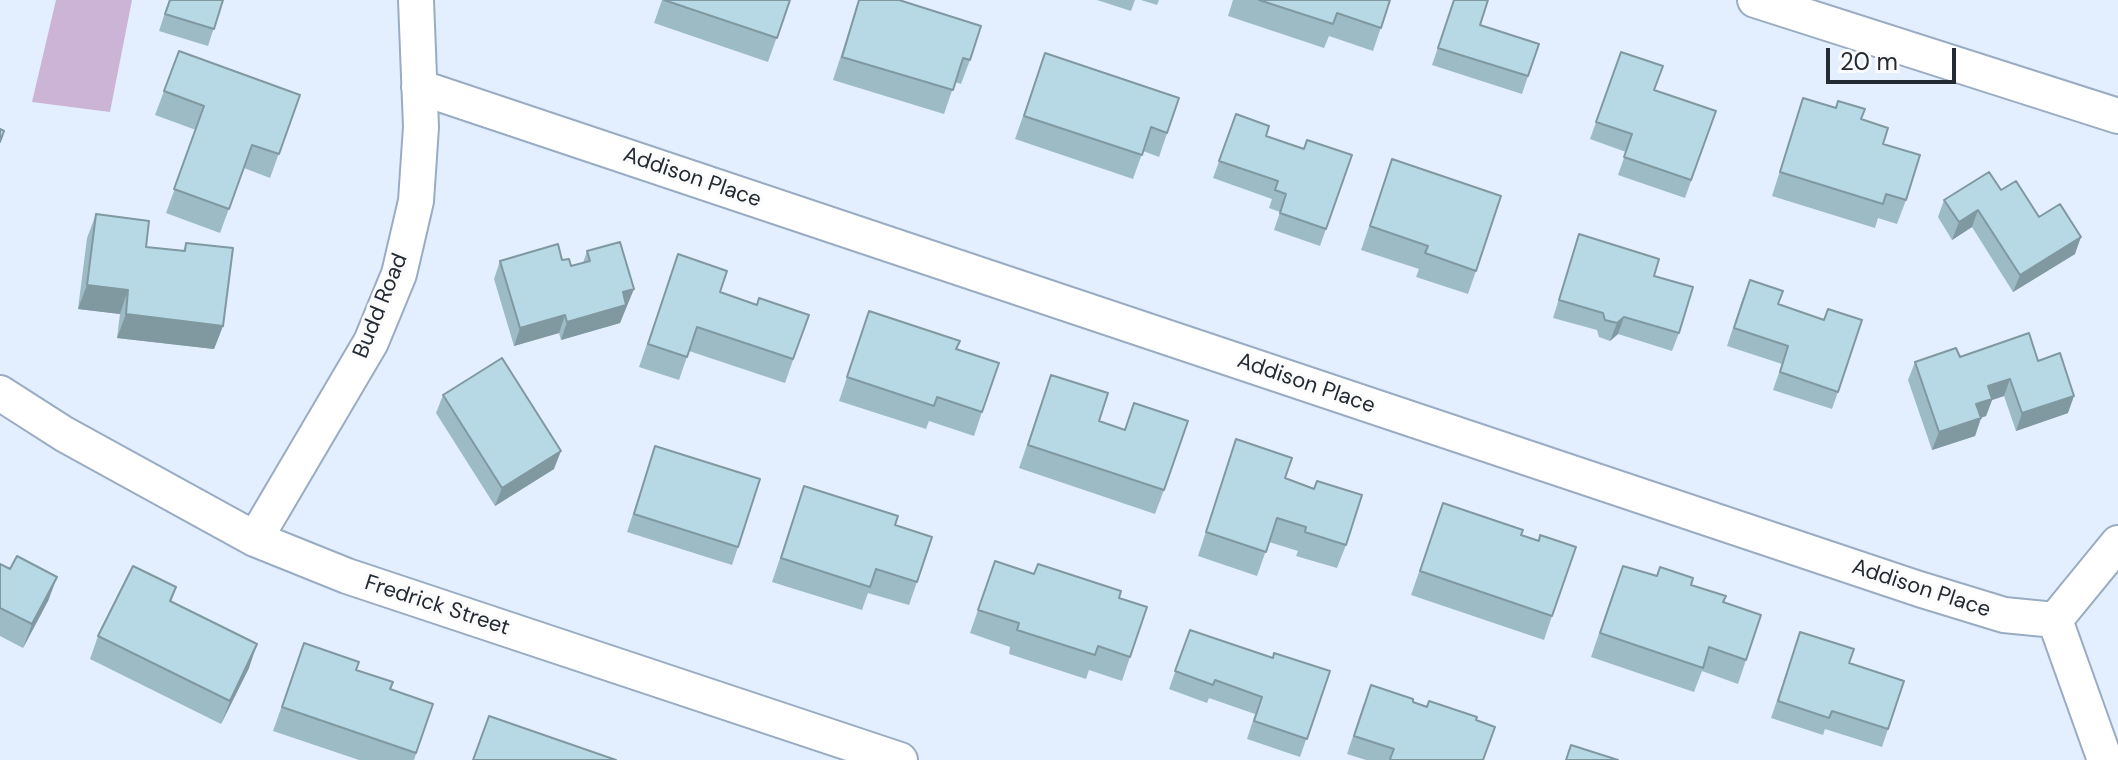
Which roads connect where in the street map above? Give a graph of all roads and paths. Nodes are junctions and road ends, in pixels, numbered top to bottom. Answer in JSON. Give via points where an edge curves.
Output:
{"nodes":[{"id":1,"x":416,"y":0,"type":"edge"},
{"id":2,"x":1755,"y":0,"type":"edge"},
{"id":3,"x":419,"y":87,"type":"junction"},
{"id":4,"x":2118,"y":116,"type":"edge"},
{"id":5,"x":0,"y":393,"type":"edge"},
{"id":6,"x":255,"y":539,"type":"junction"},
{"id":7,"x":2118,"y":543,"type":"edge"},
{"id":8,"x":2055,"y":620,"type":"junction"},
{"id":9,"x":900,"y":760,"type":"edge"},
{"id":10,"x":2105,"y":760,"type":"edge"}],
"edges":[{"from":1,"to":3,"type":"street","name":"Budd Road"},
{"from":2,"to":4,"type":"street"},
{"from":3,"to":6,"type":"street","name":"Budd Road","via":[[416,201],[399,274],[371,342]]},
{"from":3,"to":8,"type":"street","name":"Addison Place","via":[[1919,589],[2004,615]]},
{"from":5,"to":6,"type":"street","name":"Fredrick Street"},
{"from":6,"to":9,"type":"street","name":"Fredrick Street","via":[[347,576]]},
{"from":7,"to":8,"type":"street"},
{"from":8,"to":10,"type":"street"}]}
